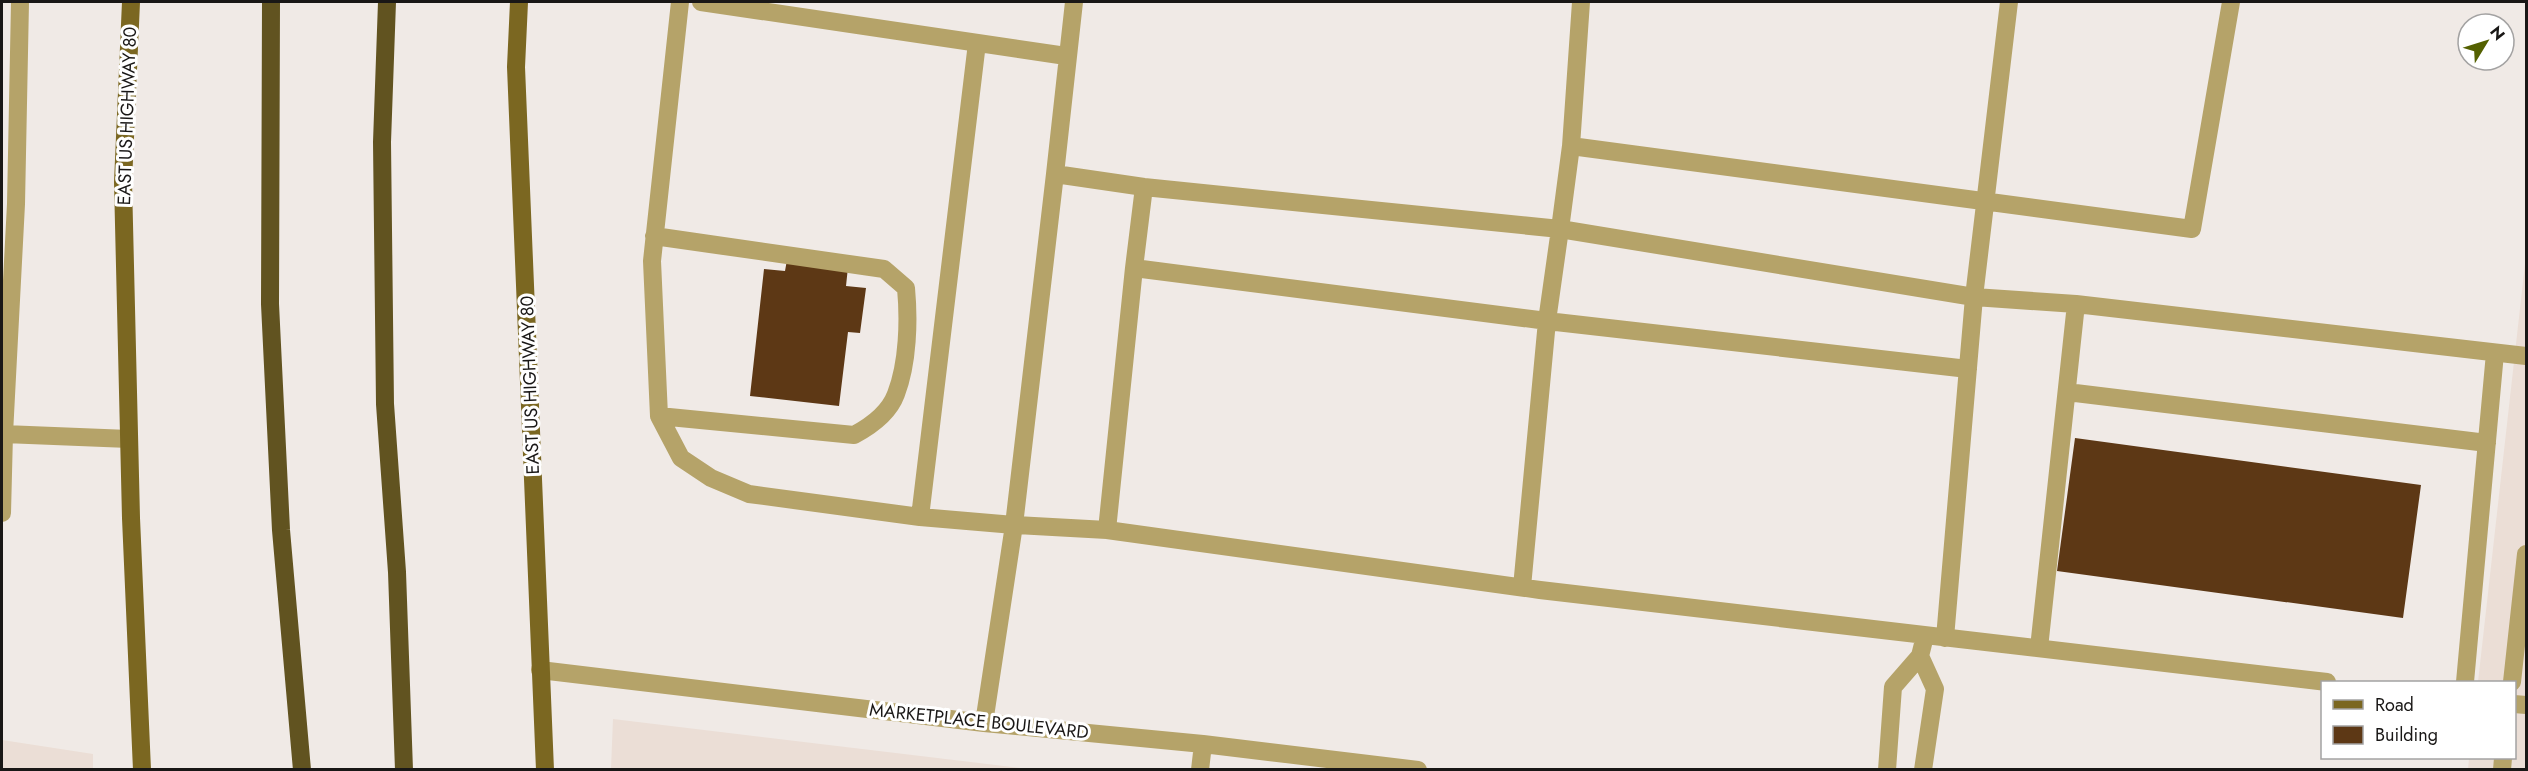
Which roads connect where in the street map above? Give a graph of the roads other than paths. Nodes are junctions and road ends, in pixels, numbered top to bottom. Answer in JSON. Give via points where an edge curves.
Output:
{"nodes":[{"id":1,"x":20,"y":2,"type":"edge"},
{"id":2,"x":131,"y":2,"type":"edge"},
{"id":3,"x":271,"y":2,"type":"edge"},
{"id":4,"x":387,"y":2,"type":"edge"},
{"id":5,"x":519,"y":2,"type":"edge"},
{"id":6,"x":680,"y":2,"type":"edge"},
{"id":7,"x":701,"y":2,"type":"edge"},
{"id":8,"x":1074,"y":2,"type":"edge"},
{"id":9,"x":1581,"y":2,"type":"edge"},
{"id":10,"x":2009,"y":2,"type":"edge"},
{"id":11,"x":2231,"y":2,"type":"edge"},
{"id":12,"x":977,"y":43,"type":"junction"},
{"id":13,"x":1066,"y":56,"type":"junction"},
{"id":14,"x":9,"y":116,"type":"edge"},
{"id":15,"x":1571,"y":146,"type":"junction"},
{"id":16,"x":1055,"y":174,"type":"junction"},
{"id":17,"x":1144,"y":187,"type":"junction"},
{"id":18,"x":1986,"y":201,"type":"junction"},
{"id":19,"x":9,"y":205,"type":"edge"},
{"id":20,"x":1560,"y":229,"type":"junction"},
{"id":21,"x":654,"y":236,"type":"junction"},
{"id":22,"x":1134,"y":268,"type":"junction"},
{"id":23,"x":1974,"y":297,"type":"junction"},
{"id":24,"x":2076,"y":304,"type":"junction"},
{"id":25,"x":1547,"y":321,"type":"junction"},
{"id":26,"x":2495,"y":353,"type":"junction"},
{"id":27,"x":2526,"y":356,"type":"edge"},
{"id":28,"x":1968,"y":369,"type":"junction"},
{"id":29,"x":2067,"y":392,"type":"junction"},
{"id":30,"x":659,"y":416,"type":"junction"},
{"id":31,"x":3,"y":434,"type":"edge"},
{"id":32,"x":129,"y":439,"type":"junction"},
{"id":33,"x":2487,"y":443,"type":"junction"},
{"id":34,"x":2,"y":513,"type":"edge"},
{"id":35,"x":920,"y":517,"type":"junction"},
{"id":36,"x":1014,"y":525,"type":"junction"},
{"id":37,"x":1107,"y":530,"type":"junction"},
{"id":38,"x":2526,"y":554,"type":"edge"},
{"id":39,"x":1522,"y":587,"type":"junction"},
{"id":40,"x":1924,"y":636,"type":"junction"},
{"id":41,"x":1945,"y":638,"type":"junction"},
{"id":42,"x":2039,"y":648,"type":"junction"},
{"id":43,"x":1920,"y":656,"type":"junction"},
{"id":44,"x":540,"y":670,"type":"junction"},
{"id":45,"x":2321,"y":681,"type":"edge"},
{"id":46,"x":2465,"y":681,"type":"edge"},
{"id":47,"x":2512,"y":681,"type":"edge"},
{"id":48,"x":984,"y":723,"type":"junction"},
{"id":49,"x":1203,"y":744,"type":"junction"},
{"id":50,"x":142,"y":770,"type":"edge"},
{"id":51,"x":302,"y":770,"type":"edge"},
{"id":52,"x":404,"y":770,"type":"edge"},
{"id":53,"x":545,"y":770,"type":"edge"},
{"id":54,"x":1200,"y":770,"type":"edge"},
{"id":55,"x":1418,"y":770,"type":"edge"},
{"id":56,"x":1887,"y":770,"type":"edge"},
{"id":57,"x":1923,"y":770,"type":"edge"}],
"edges":[{"from":1,"to":14,"type":"street"},
{"from":2,"to":32,"type":"main road","name":"EAST US HIGHWAY 80","via":[[123,182]]},
{"from":3,"to":51,"type":"highway","via":[[270,304],[281,530]]},
{"from":4,"to":52,"type":"highway","via":[[382,142],[385,404],[397,572]]},
{"from":5,"to":44,"type":"main road","name":"EAST US HIGHWAY 80","via":[[516,68]]},
{"from":6,"to":21,"type":"street"},
{"from":7,"to":12,"type":"street"},
{"from":8,"to":13,"type":"street"},
{"from":9,"to":15,"type":"street"},
{"from":10,"to":18,"type":"street"},
{"from":11,"to":18,"type":"street","via":[[2192,229]]},
{"from":12,"to":13,"type":"street"},
{"from":12,"to":35,"type":"street"},
{"from":13,"to":16,"type":"street"},
{"from":14,"to":19,"type":"street"},
{"from":15,"to":18,"type":"street"},
{"from":15,"to":20,"type":"street"},
{"from":16,"to":17,"type":"street"},
{"from":16,"to":36,"type":"street"},
{"from":17,"to":20,"type":"street"},
{"from":17,"to":22,"type":"street"},
{"from":18,"to":23,"type":"street"},
{"from":19,"to":31,"type":"street"},
{"from":20,"to":23,"type":"street"},
{"from":20,"to":25,"type":"street"},
{"from":21,"to":30,"type":"street"},
{"from":21,"to":30,"type":"street","via":[[884,269],[906,288],[909,325],[896,395],[870,426],[854,435]]},
{"from":22,"to":25,"type":"street"},
{"from":22,"to":37,"type":"street"},
{"from":23,"to":24,"type":"street"},
{"from":23,"to":28,"type":"street"},
{"from":24,"to":26,"type":"street"},
{"from":24,"to":29,"type":"street"},
{"from":25,"to":28,"type":"street"},
{"from":25,"to":39,"type":"street"},
{"from":26,"to":27,"type":"street"},
{"from":26,"to":33,"type":"street"},
{"from":28,"to":41,"type":"street"},
{"from":29,"to":33,"type":"street"},
{"from":29,"to":42,"type":"street"},
{"from":30,"to":35,"type":"street","via":[[681,458],[711,478],[749,494]]},
{"from":31,"to":32,"type":"street"},
{"from":31,"to":34,"type":"street"},
{"from":32,"to":50,"type":"main road","name":"EAST US HIGHWAY 80"},
{"from":33,"to":46,"type":"street"},
{"from":35,"to":36,"type":"street"},
{"from":36,"to":37,"type":"street"},
{"from":36,"to":48,"type":"street"},
{"from":37,"to":39,"type":"street"},
{"from":38,"to":47,"type":"street"},
{"from":39,"to":40,"type":"street"},
{"from":40,"to":41,"type":"street"},
{"from":40,"to":43,"type":"street"},
{"from":41,"to":42,"type":"street"},
{"from":42,"to":45,"type":"street"},
{"from":43,"to":56,"type":"street","via":[[1893,687]]},
{"from":43,"to":57,"type":"street","via":[[1935,689]]},
{"from":44,"to":48,"type":"street","name":"MARKETPLACE BOULEVARD"},
{"from":44,"to":53,"type":"main road","name":"EAST US HIGHWAY 80"},
{"from":48,"to":49,"type":"street","name":"MARKETPLACE BOULEVARD"},
{"from":49,"to":54,"type":"street"},
{"from":49,"to":55,"type":"street","name":"MARKETPLACE BOULEVARD"}]}
